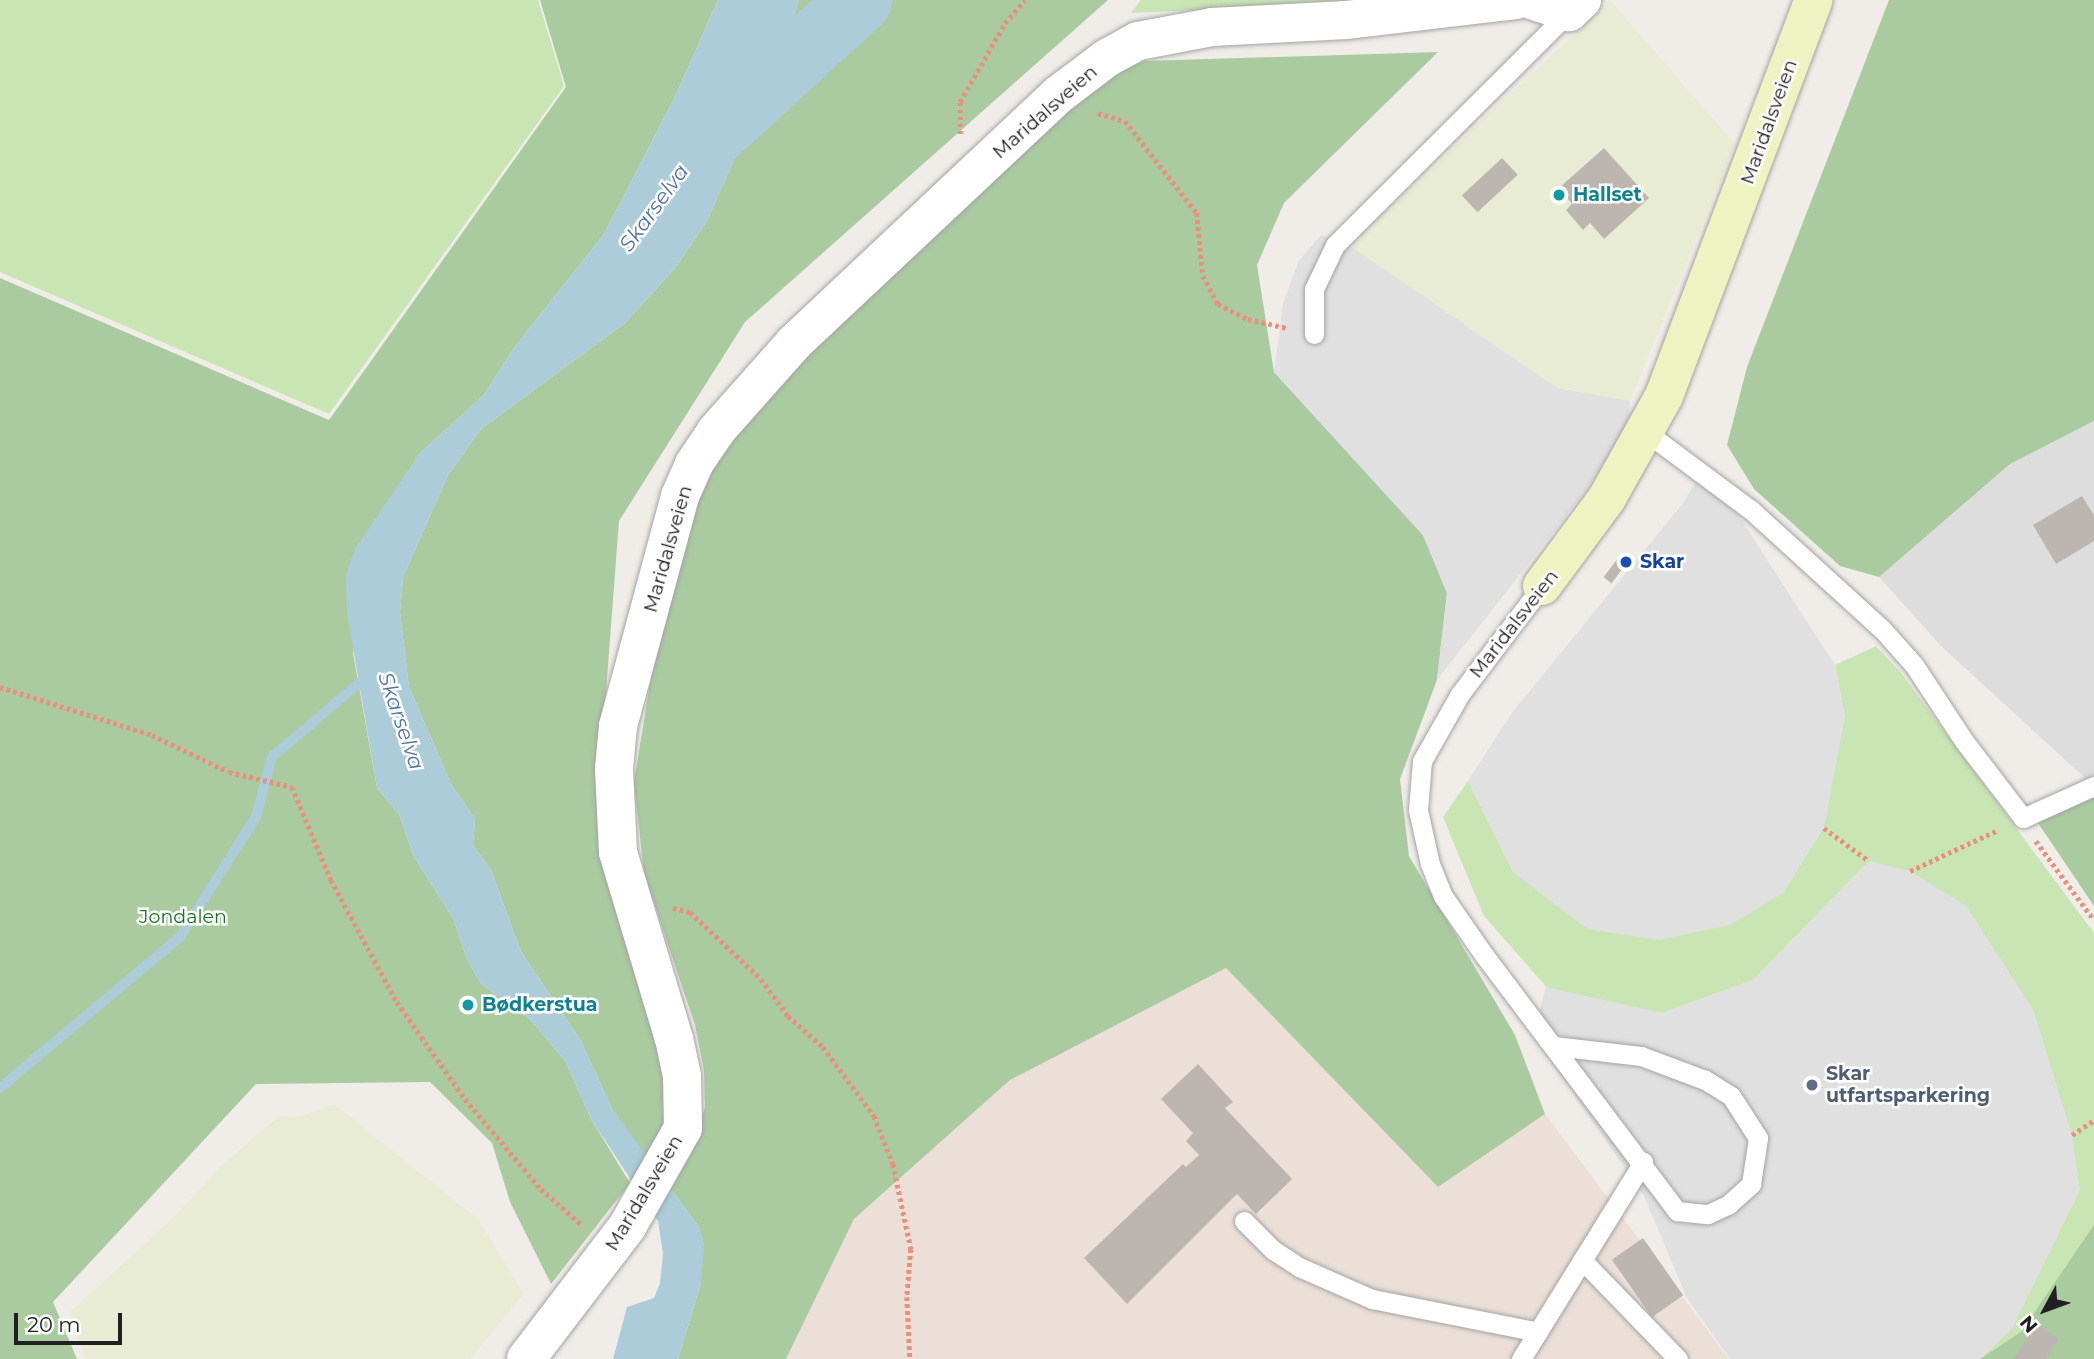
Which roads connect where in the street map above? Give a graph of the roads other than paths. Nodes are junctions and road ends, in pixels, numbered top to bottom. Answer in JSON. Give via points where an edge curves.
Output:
{"nodes":[{"id":1,"x":1516,"y":0,"type":"edge"},
{"id":2,"x":1531,"y":0,"type":"edge"},
{"id":3,"x":1814,"y":0,"type":"edge"},
{"id":4,"x":1575,"y":6,"type":"edge"},
{"id":5,"x":1314,"y":334,"type":"road end"},
{"id":6,"x":1646,"y":432,"type":"junction"},
{"id":7,"x":1542,"y":586,"type":"joint"},
{"id":8,"x":2094,"y":786,"type":"edge"},
{"id":9,"x":1554,"y":1046,"type":"junction"},
{"id":10,"x":1643,"y":1162,"type":"junction"},
{"id":11,"x":1244,"y":1222,"type":"dead end"},
{"id":12,"x":1582,"y":1260,"type":"junction"},
{"id":13,"x":1538,"y":1332,"type":"junction"},
{"id":14,"x":526,"y":1359,"type":"edge"},
{"id":15,"x":1521,"y":1359,"type":"edge"},
{"id":16,"x":1678,"y":1359,"type":"edge"}],
"edges":[{"from":1,"to":14,"type":"street","name":"Maridalsveien","via":[[1347,20],[1166,33],[1107,58],[1058,95],[764,372],[694,464],[680,496],[618,726],[613,815],[631,900],[652,959],[682,1076],[685,1111],[670,1153],[619,1239]]},
{"from":2,"to":4,"type":"street"},
{"from":3,"to":6,"type":"street","name":"Maridalsveien","via":[[1685,346]]},
{"from":4,"to":5,"type":"lane","via":[[1335,245],[1314,289]]},
{"from":6,"to":7,"type":"street","name":"Maridalsveien","via":[[1585,531]]},
{"from":6,"to":8,"type":"lane","via":[[1789,542],[1882,629],[1914,665],[2023,818]]},
{"from":7,"to":9,"type":"lane","name":"Maridalsveien","via":[[1460,694],[1433,739],[1422,761],[1418,810],[1421,835],[1443,896]]},
{"from":9,"to":10,"type":"lane","name":"Maridalsveien"},
{"from":9,"to":10,"type":"lane","name":"Maridalsveien","via":[[1642,1056],[1705,1080],[1731,1096],[1758,1138],[1751,1184],[1729,1204],[1708,1214],[1677,1211]]},
{"from":10,"to":12,"type":"lane"},
{"from":11,"to":13,"type":"lane","via":[[1273,1250],[1300,1267],[1372,1299]]},
{"from":12,"to":13,"type":"lane"},
{"from":12,"to":16,"type":"lane"},
{"from":13,"to":15,"type":"lane"}]}
